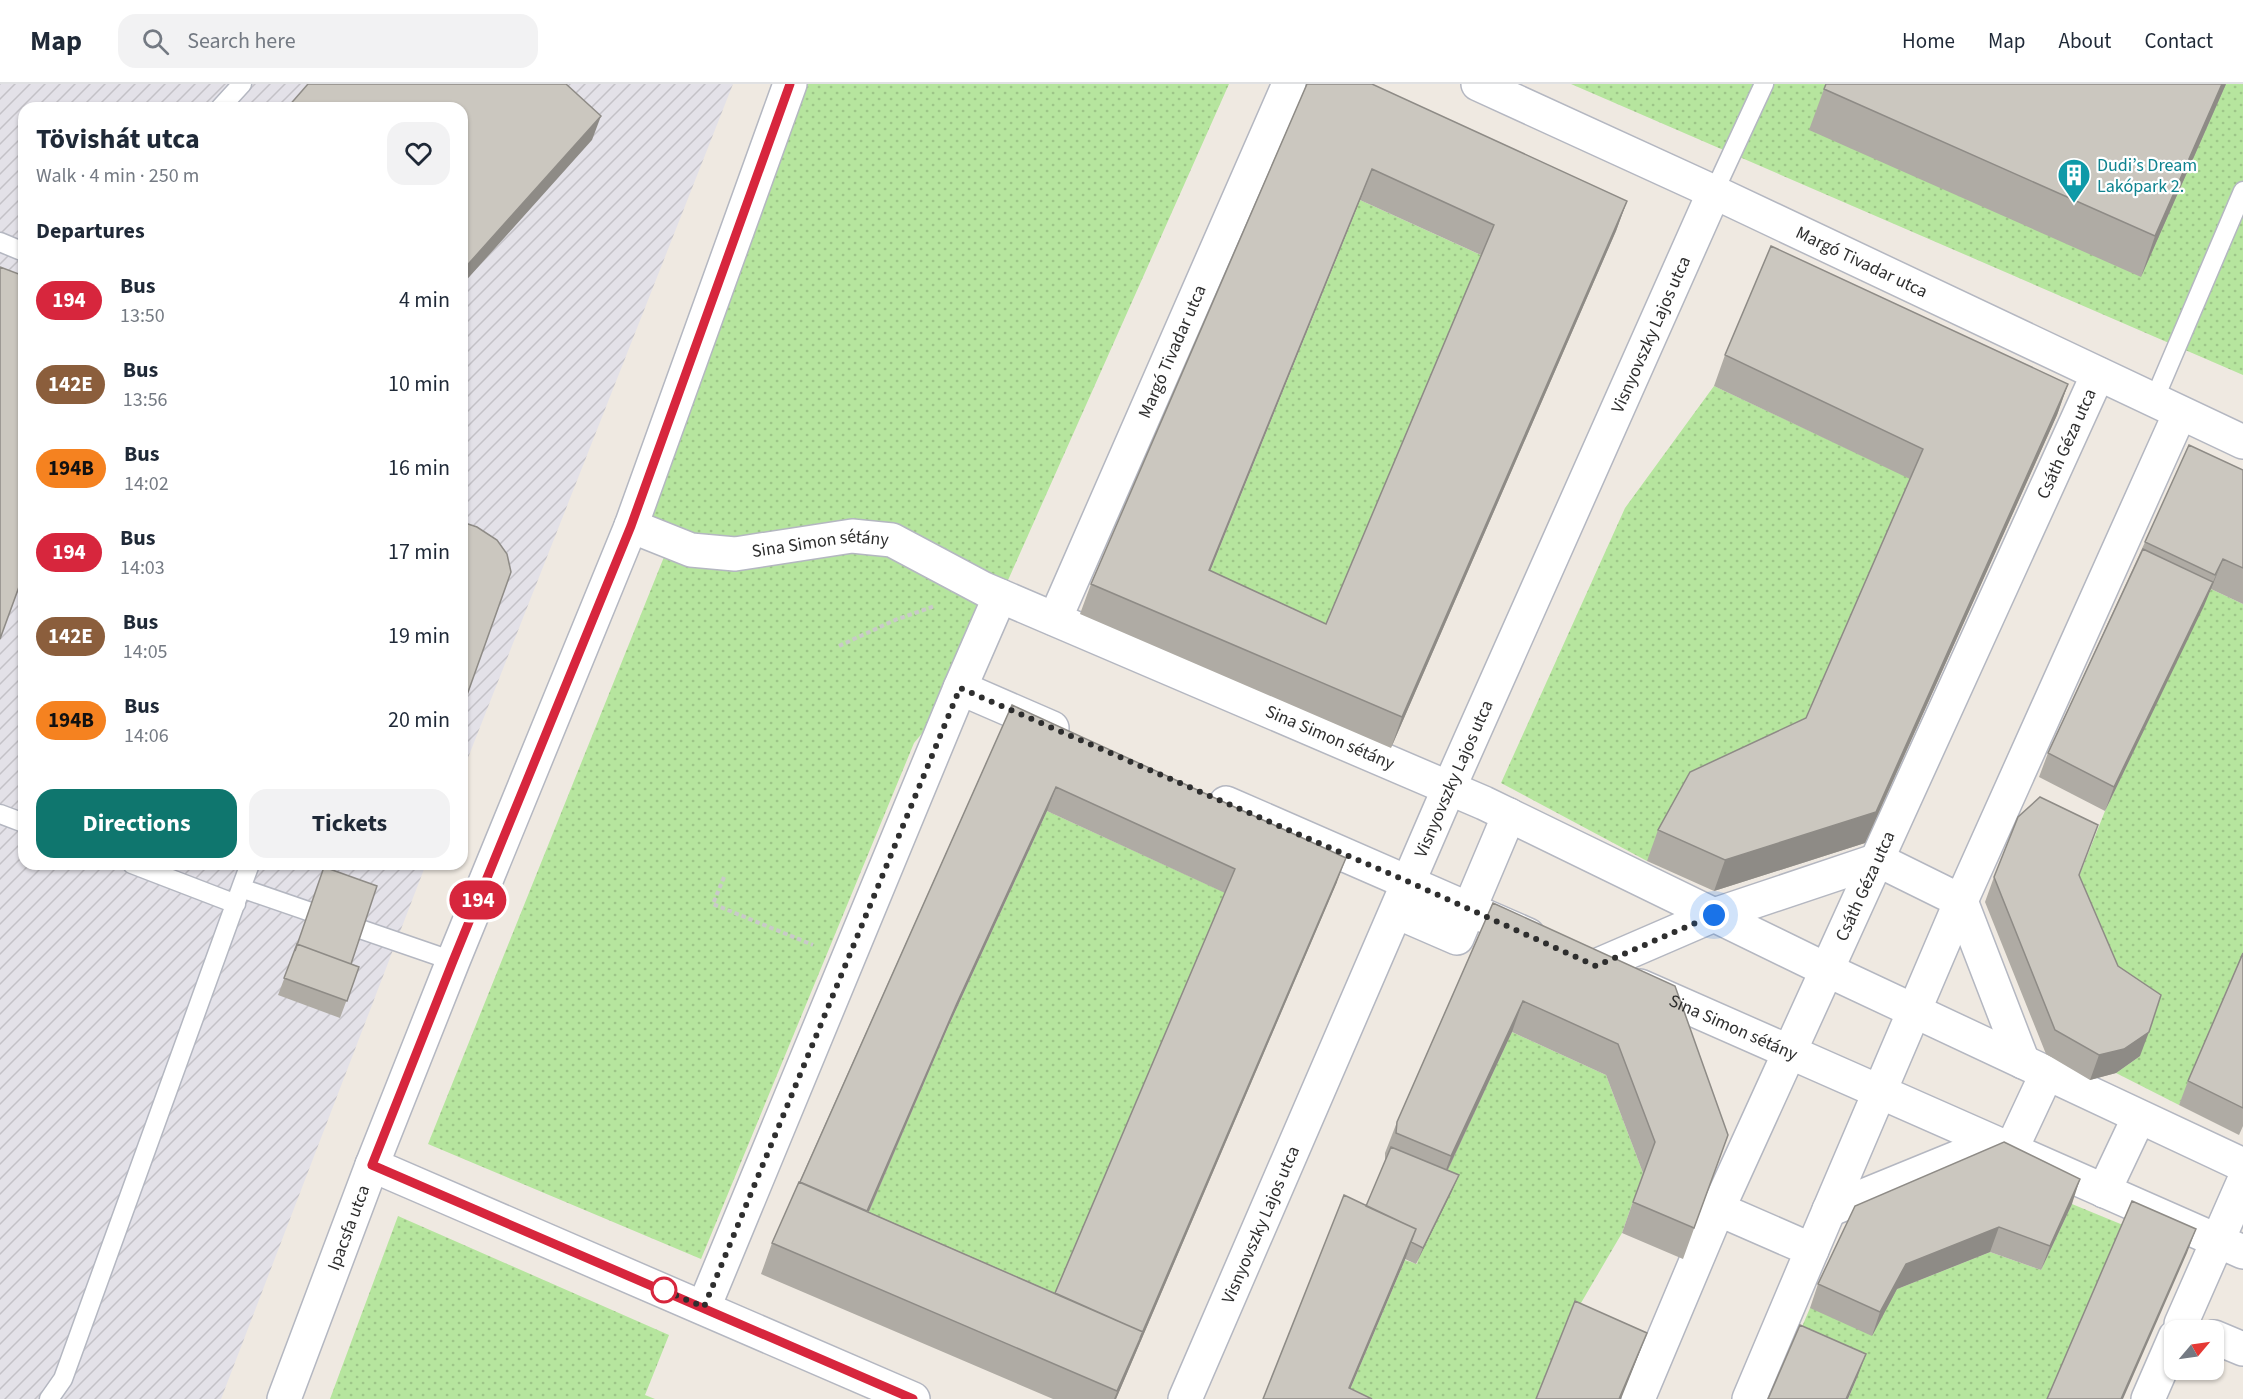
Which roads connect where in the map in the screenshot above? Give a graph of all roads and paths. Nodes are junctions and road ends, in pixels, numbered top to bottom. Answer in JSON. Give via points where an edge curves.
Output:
{"nodes":[{"id":1,"x":242,"y":84,"type":"edge"},
{"id":2,"x":790,"y":84,"type":"edge"},
{"id":3,"x":1289,"y":84,"type":"edge"},
{"id":4,"x":1478,"y":84,"type":"edge"},
{"id":5,"x":1764,"y":84,"type":"edge"},
{"id":6,"x":226,"y":102,"type":"edge"},
{"id":7,"x":2243,"y":191,"type":"edge"},
{"id":8,"x":1714,"y":192,"type":"junction"},
{"id":9,"x":0,"y":242,"type":"edge"},
{"id":10,"x":18,"y":250,"type":"edge"},
{"id":11,"x":2098,"y":374,"type":"junction"},
{"id":12,"x":2167,"y":407,"type":"junction"},
{"id":13,"x":2243,"y":442,"type":"edge"},
{"id":14,"x":631,"y":526,"type":"junction"},
{"id":15,"x":992,"y":592,"type":"junction"},
{"id":16,"x":1055,"y":619,"type":"junction"},
{"id":17,"x":839,"y":646,"type":"dead end"},
{"id":18,"x":960,"y":688,"type":"junction"},
{"id":19,"x":1078,"y":739,"type":"edge"},
{"id":20,"x":1449,"y":788,"type":"junction"},
{"id":21,"x":1196,"y":791,"type":"edge"},
{"id":22,"x":0,"y":814,"type":"edge"},
{"id":23,"x":1509,"y":815,"type":"junction"},
{"id":24,"x":18,"y":821,"type":"edge"},
{"id":25,"x":1878,"y":860,"type":"junction"},
{"id":26,"x":152,"y":870,"type":"edge"},
{"id":27,"x":248,"y":870,"type":"edge"},
{"id":28,"x":724,"y":877,"type":"dead end"},
{"id":29,"x":1409,"y":882,"type":"junction"},
{"id":30,"x":238,"y":896,"type":"junction"},
{"id":31,"x":1961,"y":901,"type":"junction"},
{"id":32,"x":1469,"y":909,"type":"junction"},
{"id":33,"x":1396,"y":912,"type":"junction"},
{"id":34,"x":1714,"y":915,"type":"junction"},
{"id":35,"x":848,"y":960,"type":"junction"},
{"id":36,"x":453,"y":961,"type":"junction"},
{"id":37,"x":1596,"y":966,"type":"junction"},
{"id":38,"x":1827,"y":970,"type":"junction"},
{"id":39,"x":1914,"y":1011,"type":"junction"},
{"id":40,"x":1790,"y":1053,"type":"junction"},
{"id":41,"x":2035,"y":1067,"type":"junction"},
{"id":42,"x":1879,"y":1093,"type":"junction"},
{"id":43,"x":2139,"y":1117,"type":"junction"},
{"id":44,"x":2002,"y":1146,"type":"junction"},
{"id":45,"x":372,"y":1165,"type":"junction"},
{"id":46,"x":2243,"y":1165,"type":"edge"},
{"id":47,"x":2243,"y":1183,"type":"edge"},
{"id":48,"x":2104,"y":1191,"type":"junction"},
{"id":49,"x":1718,"y":1209,"type":"junction"},
{"id":50,"x":1829,"y":1210,"type":"junction"},
{"id":51,"x":2230,"y":1247,"type":"edge"},
{"id":52,"x":1812,"y":1250,"type":"junction"},
{"id":53,"x":704,"y":1307,"type":"junction"},
{"id":54,"x":2189,"y":1320,"type":"edge"},
{"id":55,"x":2224,"y":1341,"type":"edge"},
{"id":56,"x":2243,"y":1349,"type":"edge"},
{"id":57,"x":2164,"y":1367,"type":"edge"},
{"id":58,"x":49,"y":1399,"type":"edge"},
{"id":59,"x":285,"y":1399,"type":"edge"},
{"id":60,"x":913,"y":1399,"type":"edge"},
{"id":61,"x":1185,"y":1399,"type":"edge"},
{"id":62,"x":1638,"y":1399,"type":"edge"},
{"id":63,"x":1749,"y":1399,"type":"edge"},
{"id":64,"x":2148,"y":1399,"type":"edge"}],
"edges":[{"from":1,"to":6,"type":"lane"},
{"from":2,"to":14,"type":"street","name":"Ipacsfa utca"},
{"from":3,"to":16,"type":"street","name":"Margó Tivadar utca"},
{"from":4,"to":8,"type":"street","name":"Margó Tivadar utca"},
{"from":5,"to":8,"type":"lane"},
{"from":7,"to":12,"type":"lane"},
{"from":8,"to":11,"type":"street","name":"Margó Tivadar utca"},
{"from":8,"to":20,"type":"street","name":"Visnyovszky Lajos utca"},
{"from":9,"to":10,"type":"lane"},
{"from":11,"to":12,"type":"street","name":"Margó Tivadar utca"},
{"from":11,"to":25,"type":"street","name":"Csáth Géza utca"},
{"from":12,"to":13,"type":"street","name":"Margó Tivadar utca"},
{"from":12,"to":31,"type":"street"},
{"from":14,"to":15,"type":"street","name":"Sina Simon sétány","via":[[691,550],[735,554],[852,536],[892,540]]},
{"from":14,"to":36,"type":"street","name":"Ipacsfa utca"},
{"from":15,"to":16,"type":"street","name":"Sina Simon sétány"},
{"from":15,"to":17,"type":"path","via":[[895,620]]},
{"from":15,"to":18,"type":"street"},
{"from":16,"to":20,"type":"street","name":"Sina Simon sétány"},
{"from":18,"to":19,"type":"street"},
{"from":18,"to":35,"type":"street"},
{"from":20,"to":23,"type":"street","name":"Sina Simon sétány"},
{"from":20,"to":29,"type":"street","name":"Visnyovszky Lajos utca"},
{"from":21,"to":29,"type":"street","name":"Sina Simon sétány"},
{"from":22,"to":24,"type":"lane"},
{"from":23,"to":32,"type":"street"},
{"from":23,"to":34,"type":"street","name":"Sina Simon sétány"},
{"from":25,"to":31,"type":"street"},
{"from":25,"to":34,"type":"street"},
{"from":25,"to":38,"type":"street","name":"Csáth Géza utca"},
{"from":26,"to":30,"type":"lane"},
{"from":27,"to":30,"type":"lane"},
{"from":28,"to":35,"type":"path","via":[[713,904]]},
{"from":29,"to":32,"type":"street","name":"Sina Simon sétány"},
{"from":29,"to":33,"type":"street","name":"Visnyovszky Lajos utca"},
{"from":30,"to":36,"type":"lane"},
{"from":30,"to":58,"type":"lane","via":[[63,1379]]},
{"from":31,"to":39,"type":"street"},
{"from":31,"to":41,"type":"street"},
{"from":32,"to":33,"type":"street","via":[[1457,938]]},
{"from":32,"to":37,"type":"street","name":"Sina Simon sétány"},
{"from":33,"to":61,"type":"street","name":"Visnyovszky Lajos utca"},
{"from":34,"to":37,"type":"street"},
{"from":34,"to":38,"type":"street","name":"Sina Simon sétány"},
{"from":35,"to":53,"type":"street"},
{"from":36,"to":45,"type":"street","name":"Ipacsfa utca"},
{"from":37,"to":40,"type":"street","name":"Sina Simon sétány"},
{"from":38,"to":39,"type":"street","name":"Sina Simon sétány"},
{"from":38,"to":40,"type":"street","name":"Csáth Géza utca"},
{"from":39,"to":41,"type":"street","name":"Sina Simon sétány"},
{"from":39,"to":42,"type":"street"},
{"from":40,"to":42,"type":"street","name":"Sina Simon sétány"},
{"from":40,"to":49,"type":"street","name":"Csáth Géza utca"},
{"from":41,"to":43,"type":"street","name":"Sina Simon sétány"},
{"from":41,"to":44,"type":"street"},
{"from":42,"to":44,"type":"street","name":"Sina Simon sétány"},
{"from":42,"to":50,"type":"street"},
{"from":43,"to":46,"type":"street","name":"Sina Simon sétány"},
{"from":43,"to":48,"type":"street"},
{"from":44,"to":48,"type":"street","name":"Sina Simon sétány"},
{"from":44,"to":50,"type":"street"},
{"from":45,"to":53,"type":"street"},
{"from":45,"to":59,"type":"street","name":"Ipacsfa utca"},
{"from":47,"to":51,"type":"street"},
{"from":48,"to":51,"type":"street","name":"Sina Simon sétány"},
{"from":49,"to":52,"type":"street"},
{"from":49,"to":62,"type":"street","name":"Csáth Géza utca"},
{"from":50,"to":52,"type":"street"},
{"from":51,"to":54,"type":"street"},
{"from":52,"to":63,"type":"street"},
{"from":53,"to":60,"type":"street"},
{"from":55,"to":56,"type":"street"},
{"from":57,"to":64,"type":"street"}]}
